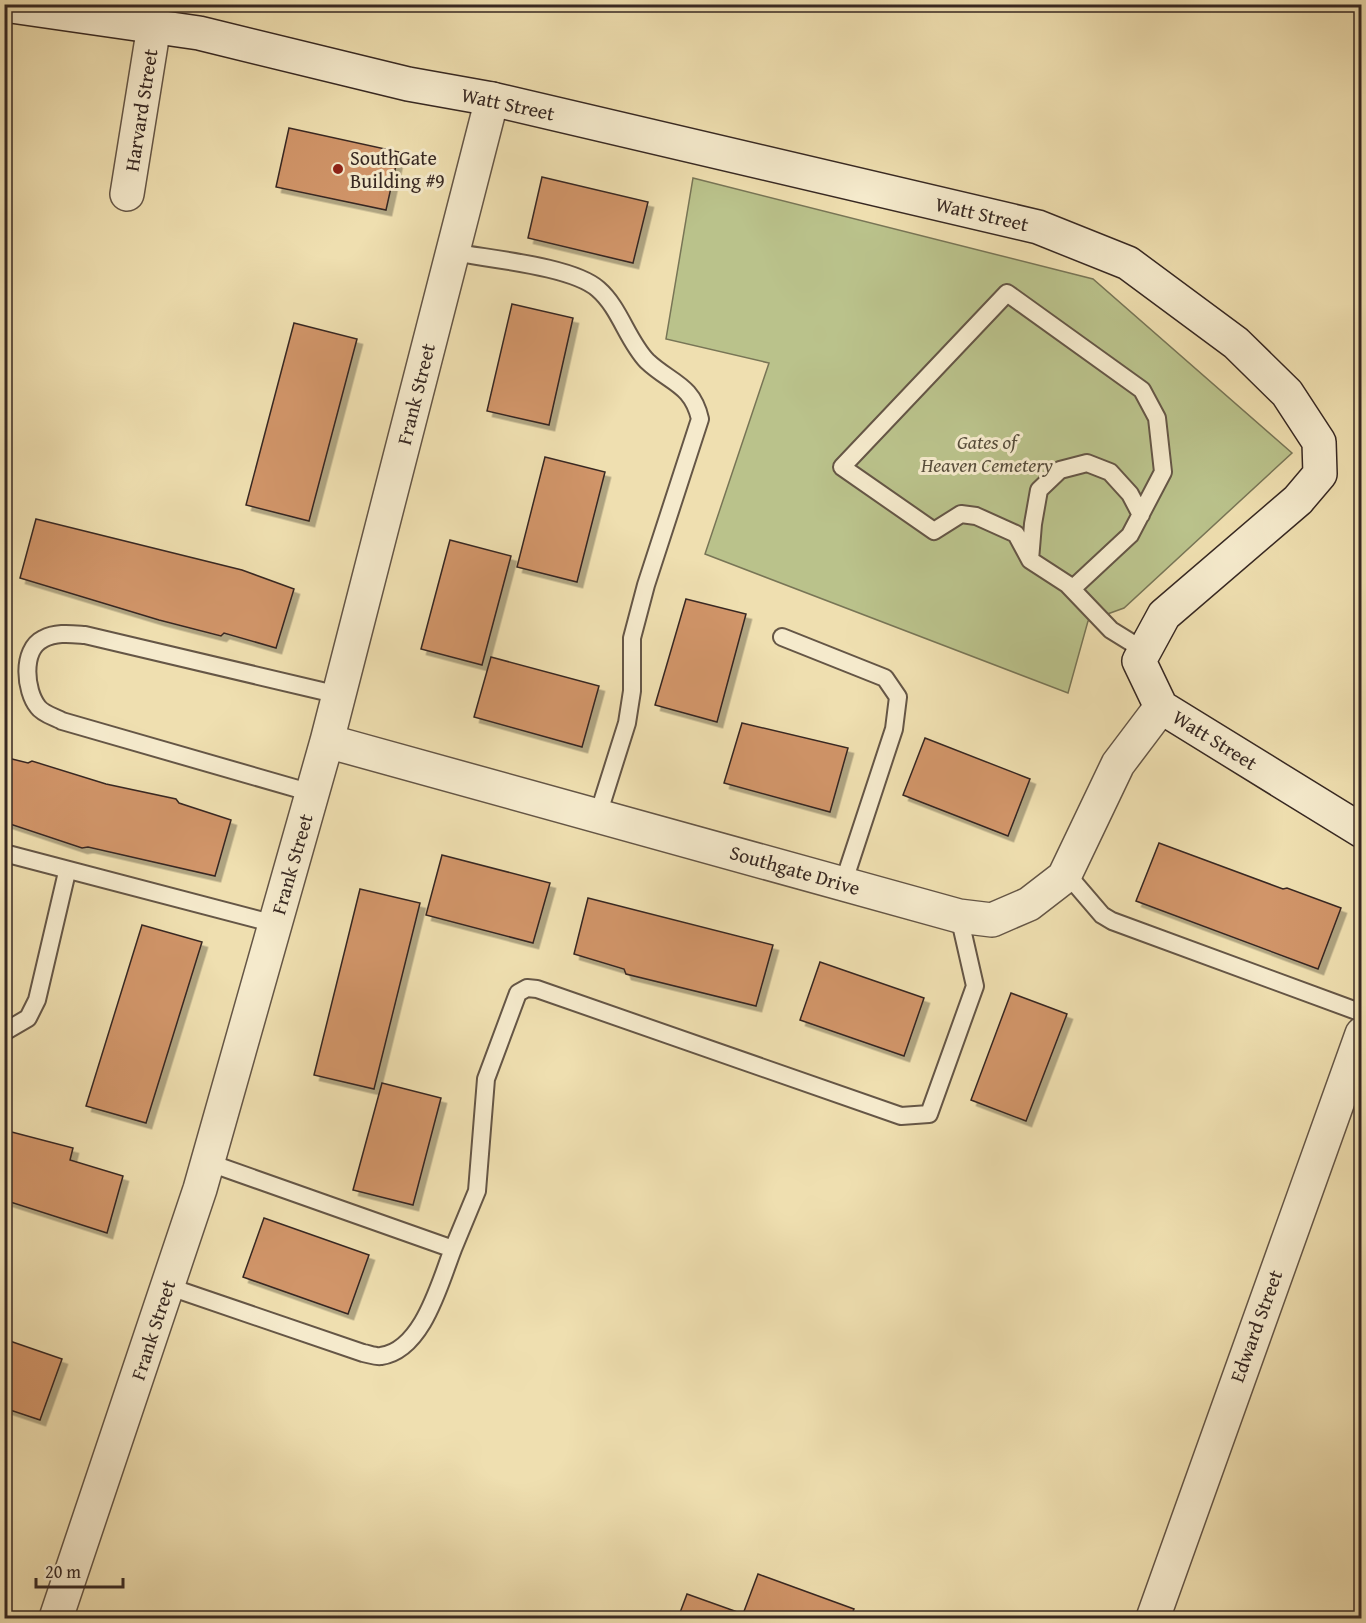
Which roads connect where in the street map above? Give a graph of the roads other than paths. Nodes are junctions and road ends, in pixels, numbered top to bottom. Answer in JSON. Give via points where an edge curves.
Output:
{"nodes":[{"id":1,"x":4,"y":4,"type":"edge"},
{"id":2,"x":154,"y":26,"type":"junction"},
{"id":3,"x":492,"y":99,"type":"junction"},
{"id":4,"x":128,"y":194,"type":"dead end"},
{"id":5,"x":453,"y":252,"type":"junction"},
{"id":6,"x":1141,"y":515,"type":"junction"},
{"id":7,"x":1030,"y":560,"type":"junction"},
{"id":8,"x":1072,"y":589,"type":"junction"},
{"id":9,"x":782,"y":637,"type":"dead end"},
{"id":10,"x":1145,"y":651,"type":"junction"},
{"id":11,"x":339,"y":695,"type":"junction"},
{"id":12,"x":1161,"y":707,"type":"junction"},
{"id":13,"x":327,"y":741,"type":"junction"},
{"id":14,"x":312,"y":793,"type":"junction"},
{"id":15,"x":598,"y":815,"type":"junction"},
{"id":16,"x":1362,"y":831,"type":"edge"},
{"id":17,"x":4,"y":853,"type":"edge"},
{"id":18,"x":67,"y":872,"type":"junction"},
{"id":19,"x":1066,"y":873,"type":"junction"},
{"id":20,"x":843,"y":884,"type":"junction"},
{"id":21,"x":959,"y":916,"type":"junction"},
{"id":22,"x":275,"y":924,"type":"junction"},
{"id":23,"x":1362,"y":1013,"type":"edge"},
{"id":24,"x":4,"y":1032,"type":"edge"},
{"id":25,"x":1362,"y":1034,"type":"edge"},
{"id":26,"x":207,"y":1162,"type":"junction"},
{"id":27,"x":453,"y":1249,"type":"junction"},
{"id":28,"x":167,"y":1286,"type":"junction"},
{"id":29,"x":56,"y":1618,"type":"edge"},
{"id":30,"x":1153,"y":1618,"type":"edge"}],
"edges":[{"from":1,"to":2,"type":"street","name":"Watt Street"},
{"from":2,"to":3,"type":"street","name":"Watt Street","via":[[199,33],[408,84]]},
{"from":2,"to":4,"type":"street","name":"Harvard Street"},
{"from":3,"to":5,"type":"street","name":"Frank Street"},
{"from":3,"to":10,"type":"street","name":"Watt Street","via":[[1038,227],[1128,262],[1236,343],[1287,393],[1319,442],[1320,474],[1298,500],[1164,615]]},
{"from":5,"to":11,"type":"street","name":"Frank Street"},
{"from":5,"to":15,"type":"lane","via":[[548,269],[598,288],[644,358],[689,392],[697,405],[700,419],[632,638],[632,691],[627,723]]},
{"from":6,"to":7,"type":"lane","via":[[1130,494],[1110,472],[1087,463],[1060,470],[1039,490]]},
{"from":6,"to":7,"type":"lane","via":[[1162,472],[1156,418],[1142,390],[1007,293],[842,467],[934,531],[961,514],[976,516],[1016,534]]},
{"from":6,"to":8,"type":"lane","via":[[1130,535]]},
{"from":7,"to":8,"type":"lane"},
{"from":8,"to":10,"type":"lane","via":[[1111,630]]},
{"from":9,"to":20,"type":"lane","via":[[885,678],[898,697],[894,729]]},
{"from":10,"to":12,"type":"street","name":"Watt Street","via":[[1139,661]]},
{"from":11,"to":13,"type":"street","name":"Frank Street"},
{"from":11,"to":14,"type":"lane","via":[[85,635],[60,634],[42,639],[27,669],[29,692],[39,710],[62,721]]},
{"from":12,"to":16,"type":"street","name":"Watt Street"},
{"from":12,"to":19,"type":"street","name":"Southgate Drive","via":[[1118,764]]},
{"from":13,"to":14,"type":"street","name":"Frank Street"},
{"from":13,"to":15,"type":"street","name":"Southgate Drive"},
{"from":14,"to":22,"type":"street","name":"Frank Street"},
{"from":15,"to":20,"type":"street","name":"Southgate Drive"},
{"from":17,"to":18,"type":"lane"},
{"from":18,"to":22,"type":"lane"},
{"from":18,"to":24,"type":"lane","via":[[37,1000],[28,1018]]},
{"from":19,"to":21,"type":"street","name":"Southgate Drive","via":[[1029,904],[992,920]]},
{"from":19,"to":23,"type":"lane","via":[[1102,915],[1112,921]]},
{"from":20,"to":21,"type":"street","name":"Southgate Drive"},
{"from":21,"to":27,"type":"lane","via":[[975,986],[929,1114],[901,1116],[537,989],[527,988],[518,993],[486,1079],[477,1191]]},
{"from":22,"to":26,"type":"street","name":"Frank Street"},
{"from":25,"to":30,"type":"street","name":"Edward Street"},
{"from":26,"to":27,"type":"lane"},
{"from":26,"to":28,"type":"street","name":"Frank Street"},
{"from":27,"to":28,"type":"lane","via":[[431,1306],[413,1337],[398,1350],[380,1356]]},
{"from":28,"to":29,"type":"street","name":"Frank Street"}]}
